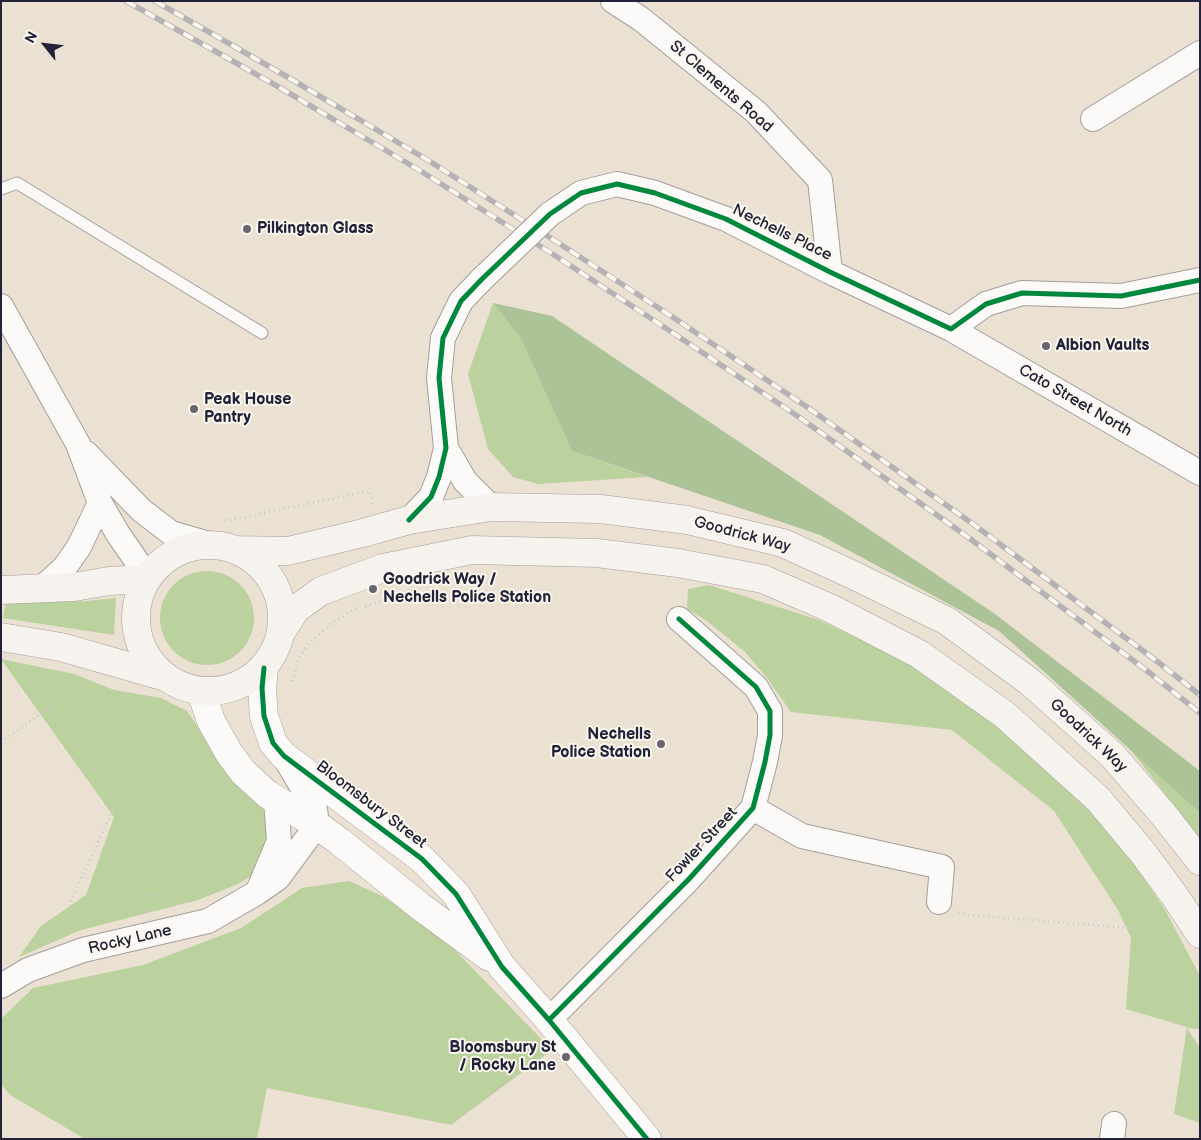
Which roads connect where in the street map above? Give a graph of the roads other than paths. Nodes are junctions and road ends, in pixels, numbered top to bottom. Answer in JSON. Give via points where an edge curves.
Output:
{"nodes":[{"id":1,"x":613,"y":1,"type":"edge"},
{"id":2,"x":1200,"y":53,"type":"edge"},
{"id":3,"x":1093,"y":119,"type":"dead end"},
{"id":4,"x":1,"y":189,"type":"edge"},
{"id":5,"x":830,"y":272,"type":"junction"},
{"id":6,"x":1200,"y":280,"type":"edge"},
{"id":7,"x":1,"y":306,"type":"edge"},
{"id":8,"x":951,"y":329,"type":"junction"},
{"id":9,"x":262,"y":333,"type":"dead end"},
{"id":10,"x":78,"y":444,"type":"junction"},
{"id":11,"x":446,"y":448,"type":"junction"},
{"id":12,"x":1200,"y":473,"type":"edge"},
{"id":13,"x":100,"y":504,"type":"junction"},
{"id":14,"x":491,"y":507,"type":"junction"},
{"id":15,"x":410,"y":520,"type":"junction"},
{"id":16,"x":226,"y":548,"type":"junction"},
{"id":17,"x":146,"y":577,"type":"junction"},
{"id":18,"x":41,"y":589,"type":"junction"},
{"id":19,"x":1,"y":590,"type":"edge"},
{"id":20,"x":679,"y":619,"type":"dead end"},
{"id":21,"x":280,"y":634,"type":"junction"},
{"id":22,"x":1,"y":637,"type":"edge"},
{"id":23,"x":264,"y":668,"type":"junction"},
{"id":24,"x":166,"y":677,"type":"junction"},
{"id":25,"x":201,"y":691,"type":"junction"},
{"id":26,"x":284,"y":756,"type":"junction"},
{"id":27,"x":276,"y":800,"type":"junction"},
{"id":28,"x":753,"y":808,"type":"junction"},
{"id":29,"x":317,"y":825,"type":"junction"},
{"id":30,"x":1200,"y":861,"type":"edge"},
{"id":31,"x":258,"y":892,"type":"junction"},
{"id":32,"x":939,"y":902,"type":"road end"},
{"id":33,"x":1200,"y":934,"type":"edge"},
{"id":34,"x":502,"y":967,"type":"junction"},
{"id":35,"x":1,"y":986,"type":"edge"},
{"id":36,"x":549,"y":1020,"type":"junction"},
{"id":37,"x":648,"y":1139,"type":"edge"}],
"edges":[{"from":1,"to":5,"type":"street","name":"St Clements Road","via":[[641,19],[756,112],[820,180]]},
{"from":2,"to":3,"type":"street"},
{"from":4,"to":9,"type":"lane","via":[[17,183]]},
{"from":5,"to":8,"type":"street","name":"Nechells Place"},
{"from":5,"to":11,"type":"street","name":"Nechells Place","bridge":true,"via":[[726,219],[655,193],[617,184],[581,193],[550,214],[461,301],[443,338],[438,378]]},
{"from":6,"to":8,"type":"street","via":[[1121,296],[1022,293],[986,304]]},
{"from":7,"to":10,"type":"street"},
{"from":8,"to":12,"type":"street","name":"Cato Street North"},
{"from":10,"to":13,"type":"street"},
{"from":10,"to":16,"type":"street","via":[[142,510],[172,533]]},
{"from":11,"to":14,"type":"street","name":"Nechells Place","via":[[466,481]]},
{"from":11,"to":15,"type":"street","name":"Nechells Place","via":[[431,497]]},
{"from":13,"to":17,"type":"street"},
{"from":13,"to":18,"type":"street","via":[[75,554],[65,568]]},
{"from":14,"to":15,"type":"main road","name":"Goodrick Way"},
{"from":14,"to":30,"type":"main road","name":"Goodrick Way","via":[[601,509],[687,520],[782,543],[947,621],[1030,682],[1112,755]]},
{"from":15,"to":16,"type":"main road","name":"Goodrick Way","via":[[288,551]]},
{"from":16,"to":17,"type":"main road","via":[[194,547],[174,554]]},
{"from":16,"to":21,"type":"main road","via":[[253,560],[268,575],[278,593],[282,613]]},
{"from":17,"to":18,"type":"main road"},
{"from":17,"to":24,"type":"main road","via":[[136,624],[140,644],[150,662]]},
{"from":18,"to":19,"type":"main road"},
{"from":20,"to":28,"type":"street","name":"Fowler Street","via":[[756,687],[770,711],[770,735]]},
{"from":21,"to":23,"type":"main road"},
{"from":21,"to":33,"type":"main road","via":[[296,609],[321,591],[382,568],[472,550],[596,553],[678,563],[763,579],[832,609],[920,654],[1004,715],[1098,799],[1143,853]]},
{"from":22,"to":24,"type":"main road","via":[[61,647]]},
{"from":23,"to":25,"type":"main road","via":[[228,689]]},
{"from":23,"to":26,"type":"street","name":"Bloomsbury Street","via":[[264,716],[274,743]]},
{"from":24,"to":25,"type":"main road","via":[[184,687]]},
{"from":25,"to":27,"type":"street","name":"Bloomsbury Street","via":[[211,722],[229,753],[243,772]]},
{"from":26,"to":29,"type":"street","via":[[316,810]]},
{"from":26,"to":34,"type":"street","name":"Bloomsbury Street","via":[[422,859],[456,894]]},
{"from":27,"to":29,"type":"street","name":"Bloomsbury Street"},
{"from":27,"to":31,"type":"street","via":[[279,841]]},
{"from":28,"to":32,"type":"street","name":"Fowler Street","via":[[802,836],[942,867]]},
{"from":28,"to":36,"type":"street","name":"Fowler Street","via":[[689,879]]},
{"from":29,"to":31,"type":"street","name":"Rocky Lane","via":[[278,878]]},
{"from":29,"to":34,"type":"street","name":"Bloomsbury Street"},
{"from":31,"to":35,"type":"street","name":"Rocky Lane","via":[[208,921],[83,950],[28,970]]},
{"from":34,"to":36,"type":"street","name":"Bloomsbury Street"},
{"from":36,"to":37,"type":"street","name":"Bloomsbury Street"}]}
